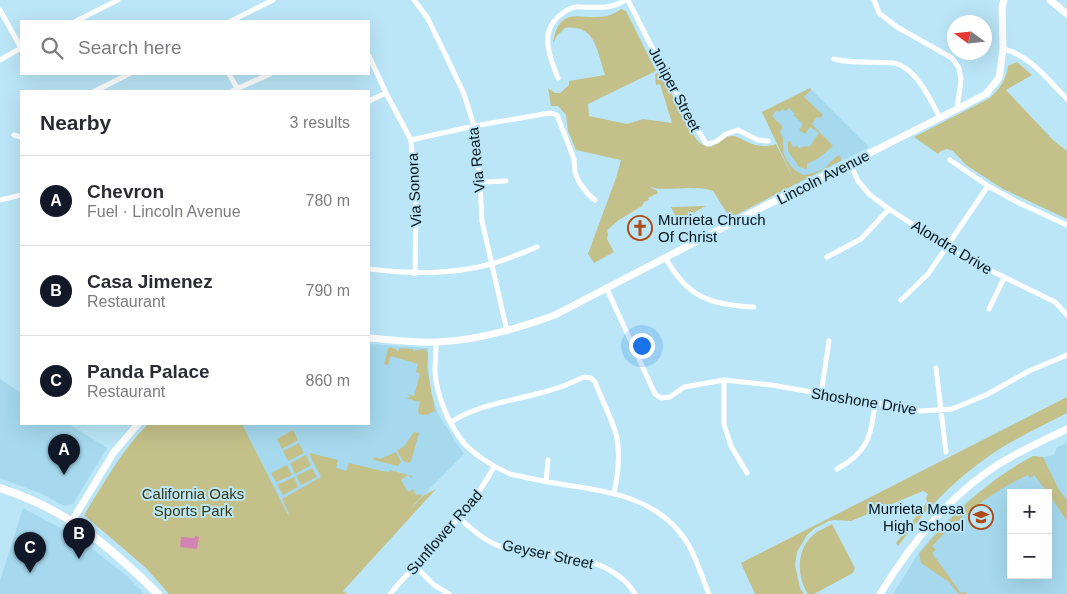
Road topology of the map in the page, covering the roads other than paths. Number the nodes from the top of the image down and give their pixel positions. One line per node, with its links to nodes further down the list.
1 (118, 0): 10 (street)
2 (273, 0): 11 (street)
3 (414, 0): 29 (street, Via Reata)
4 (627, 0): 21 (street); 33 (street, Juniper Street)
5 (874, 0): 27 (street)
6 (1004, 0): 14 (street, Lincoln Avenue)
7 (1050, 0): 9 (street)
8 (0, 10): 12 (street)
9 (1067, 14)
10 (78, 20)
11 (233, 20)
12 (20, 46)
13 (20, 49): 17 (street)
14 (1003, 49): 25 (street); 27 (street, Lincoln Avenue)
15 (370, 58): 24 (street, Via Sonora)
16 (834, 59): 28 (street)
17 (0, 60)
18 (127, 75): 22 (street)
19 (229, 75): 23 (street)
20 (268, 75): 23 (street)
21 (558, 78)
22 (97, 90)
23 (234, 90)
24 (386, 93): 26 (street); 32 (street, Via Sonora)
25 (1067, 99)
26 (370, 101)
27 (957, 109): 28 (street, Lincoln Avenue)
28 (940, 118): 35 (street, Lincoln Avenue)
29 (474, 126): 32 (street); 37 (street, Via Reata); 41 (street)
30 (14, 135): 31 (street)
31 (20, 137)
32 (411, 140): 50 (street, Via Sonora)
33 (768, 141)
34 (950, 160): 38 (street)
35 (850, 164): 42 (street, Alondra Drive); 46 (street, Lincoln Avenue)
36 (506, 181): 37 (street)
37 (480, 182): 48 (street, Via Reata)
38 (988, 186): 43 (street); 44 (street)
39 (20, 195): 40 (street)
40 (0, 200)
41 (595, 200)
42 (889, 209): 44 (street, Alondra Drive); 47 (street)
43 (1067, 225)
44 (946, 246): 51 (street, Alondra Drive); 53 (street)
45 (538, 247): 48 (street)
46 (665, 257): 52 (street, Lincoln Avenue); 54 (street)
47 (827, 257)
48 (491, 264): 50 (street); 57 (street, Via Reata)
49 (370, 269): 50 (street)
50 (415, 274)
51 (1004, 278): 55 (street); 56 (street, Alondra Drive)
52 (606, 288): 57 (street, Lincoln Avenue); 63 (street, Shoshone Drive)
53 (901, 300)
54 (754, 307)
55 (989, 309)
56 (1067, 315)
57 (507, 331): 60 (street, Lincoln Avenue)
58 (370, 338): 60 (street, Lincoln Avenue)
59 (829, 341): 64 (street)
60 (436, 342): 67 (street)
61 (1067, 355): 66 (street, Shoshone Drive)
62 (936, 368): 66 (street)
63 (724, 380): 64 (street, Shoshone Drive); 74 (street)
64 (821, 394): 65 (street, Shoshone Drive)
65 (876, 405): 66 (street, Shoshone Drive); 73 (street)
66 (941, 410): 70 (street)
67 (451, 422): 72 (street); 77 (street)
68 (137, 425): 79 (street)
69 (1067, 428): 86 (street)
70 (946, 452)
71 (548, 460): 75 (street)
72 (494, 467): 75 (street); 78 (street, Sunflower Road)
73 (837, 470)
74 (747, 473)
75 (546, 482): 77 (street)
76 (0, 488): 79 (main road)
77 (614, 493): 85 (street)
78 (458, 517): 80 (street, Sunflower Road); 84 (street, Geyser Street)
79 (72, 520): 81 (main road)
80 (414, 565): 82 (street, Sunflower Road); 83 (street)
81 (158, 594)
82 (390, 594)
83 (449, 594)
84 (635, 594)
85 (709, 594)
86 (880, 594)

